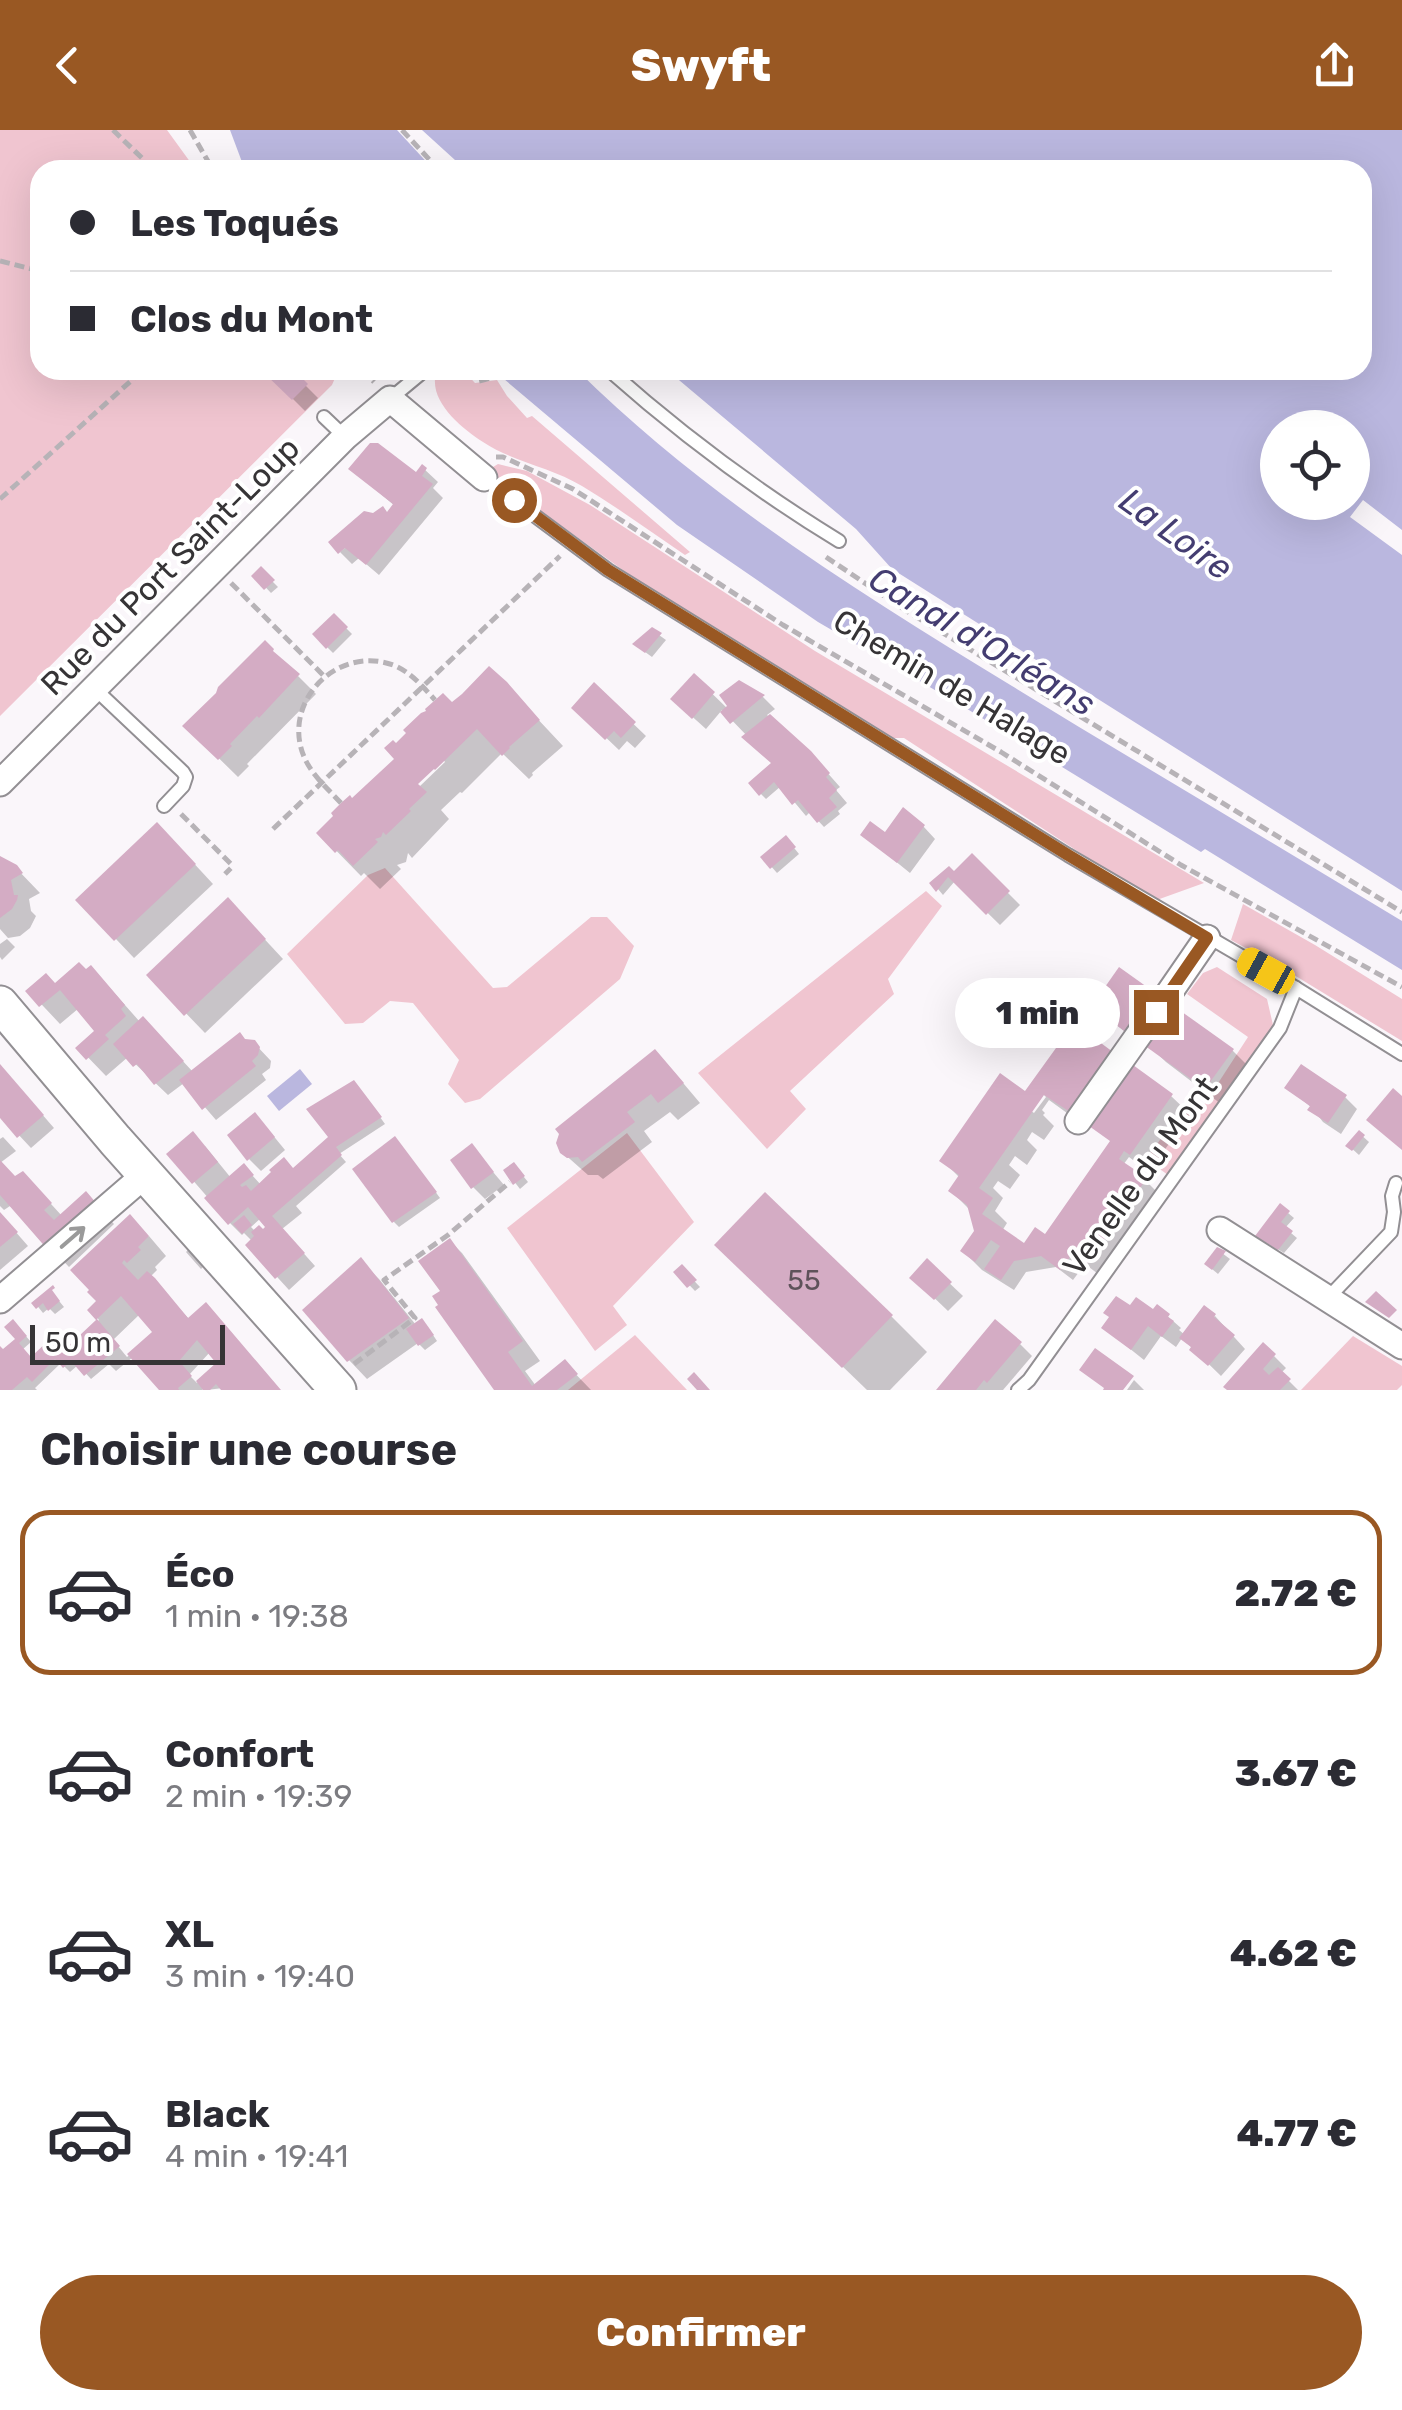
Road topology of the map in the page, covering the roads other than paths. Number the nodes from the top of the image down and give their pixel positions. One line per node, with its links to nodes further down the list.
1 (405, 380): 3 (lane)
2 (620, 380): 7 (lane)
3 (382, 391): 5 (street, Rue du Port Saint-Loup); 6 (street)
4 (324, 417): 5 (lane)
5 (344, 436): 8 (street, Rue du Port Saint-Loup)
6 (478, 473): 11 (lane)
7 (839, 540)
8 (94, 688): 9 (street, Rue du Port Saint-Loup); 10 (lane)
9 (0, 783)
10 (166, 804)
11 (1207, 938): 12 (lane); 15 (street)
12 (1296, 988): 14 (lane); 23 (lane, Venelle du Mont)
13 (0, 1004): 16 (main road)
14 (1402, 1054)
15 (1078, 1122)
16 (146, 1174): 20 (street, one-way to 16); 22 (main road)
17 (1396, 1183): 19 (lane)
18 (1220, 1230): 19 (street)
19 (1328, 1298): 21 (street)
20 (0, 1300)
21 (1402, 1346)
22 (343, 1380)
23 (1018, 1390)

